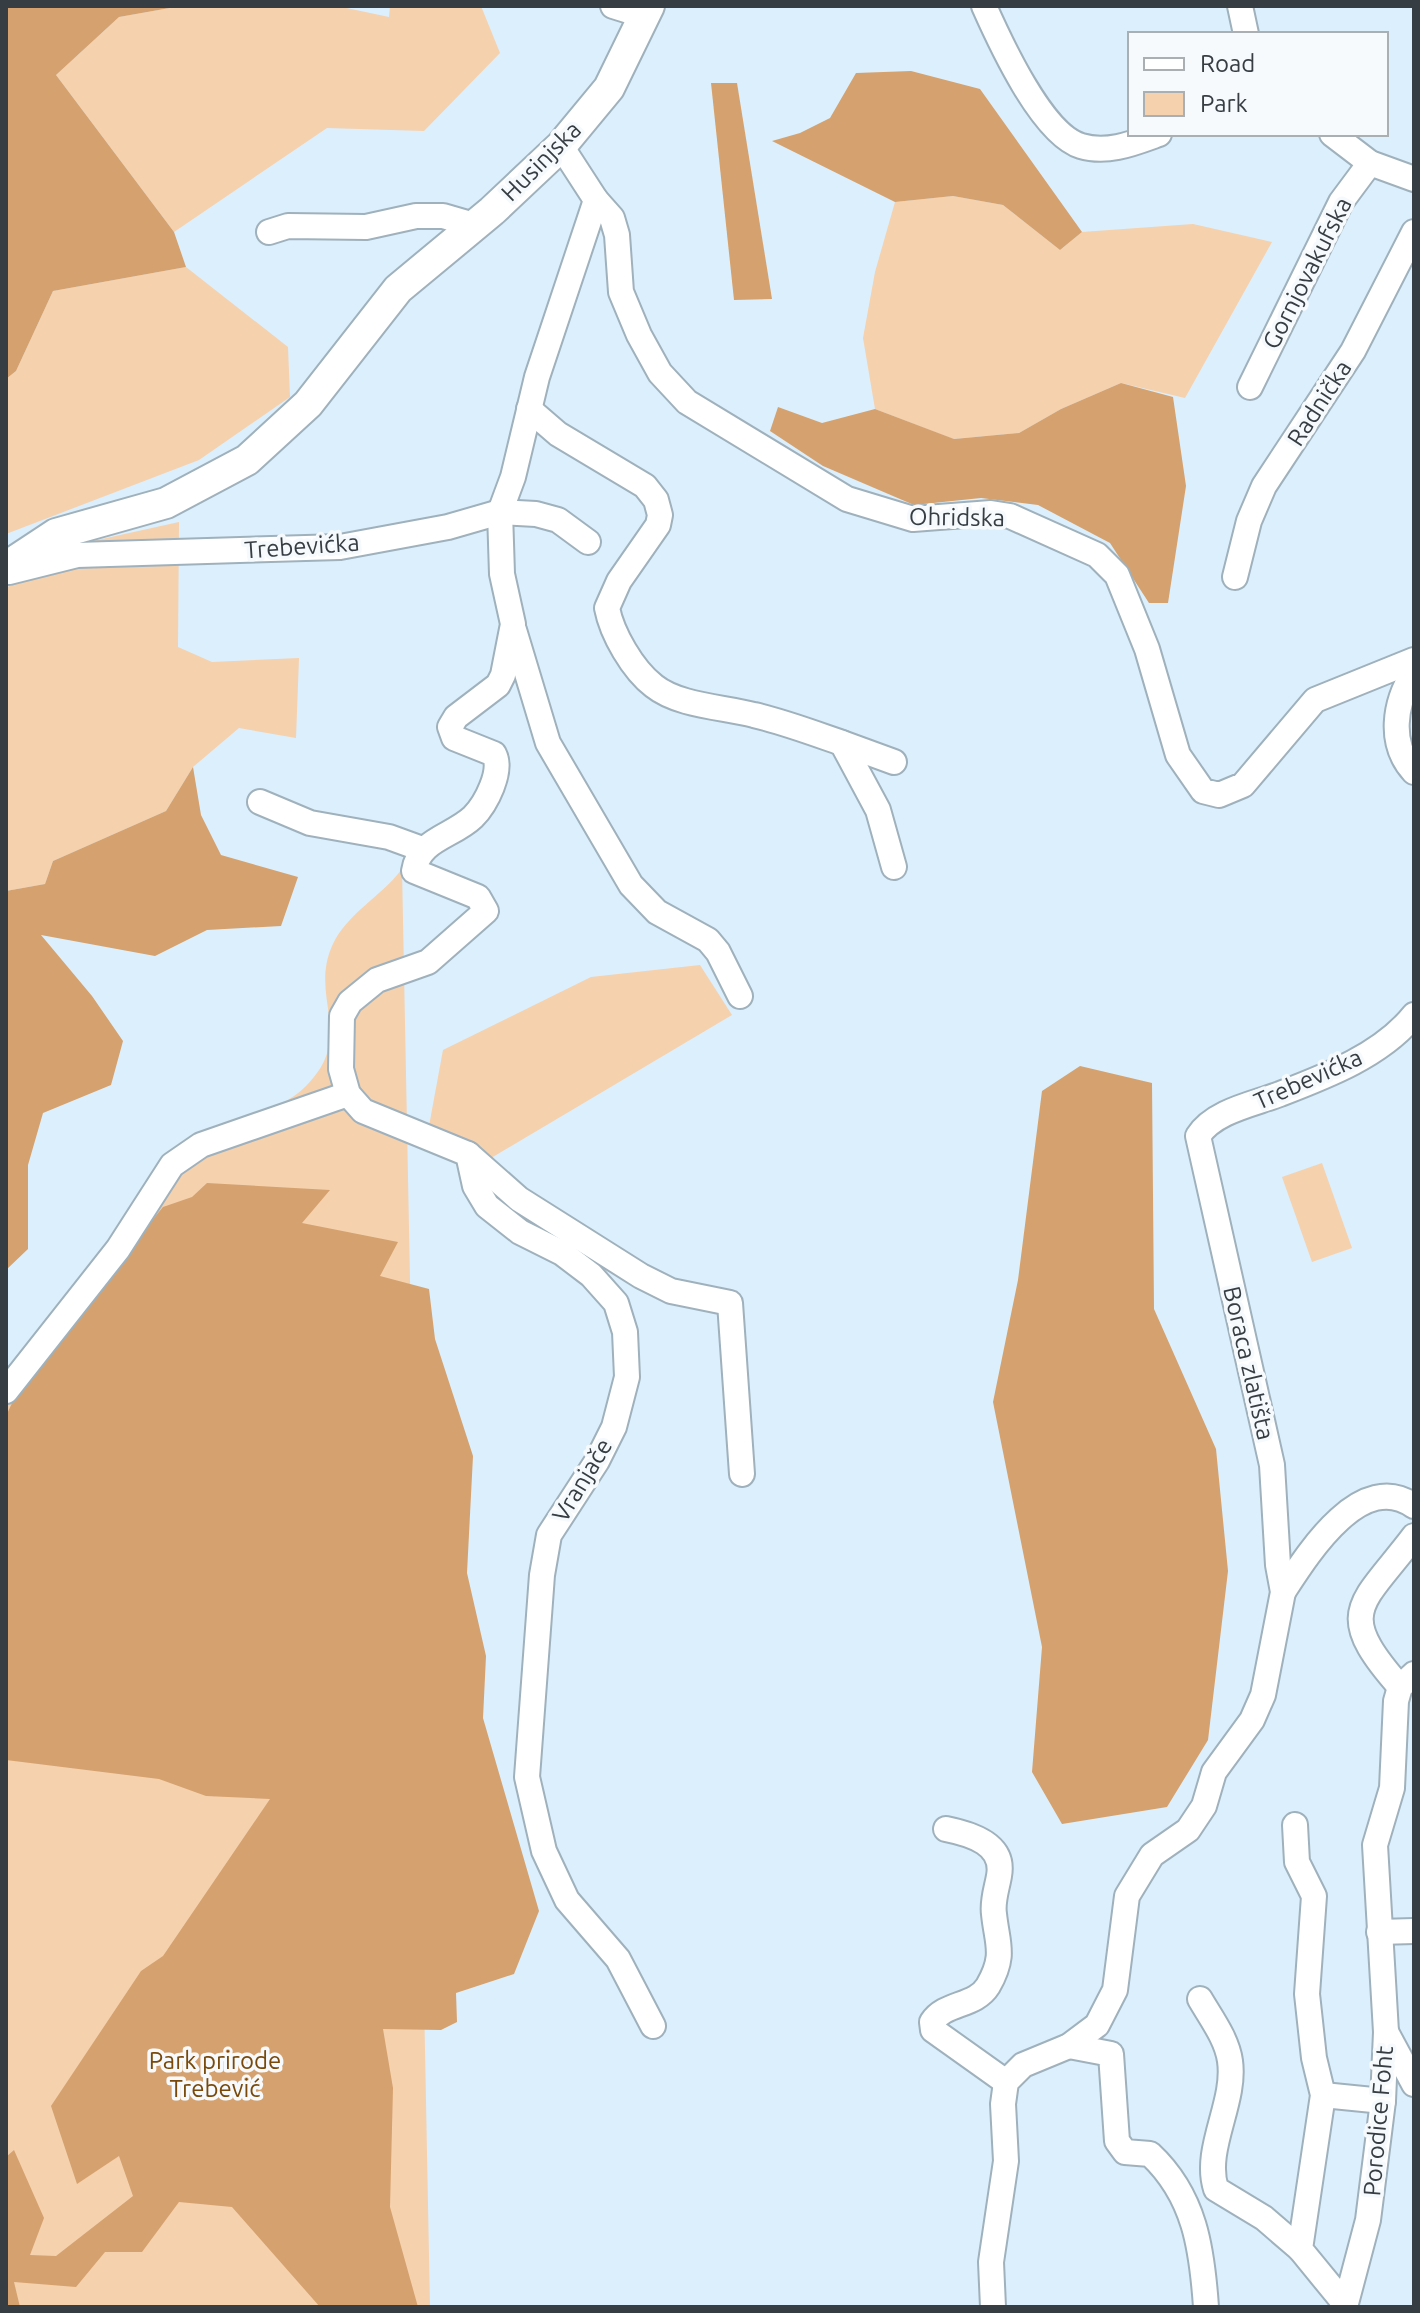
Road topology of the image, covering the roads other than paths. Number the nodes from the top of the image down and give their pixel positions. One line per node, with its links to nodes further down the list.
1 (613, 6): 4 (street)
2 (984, 6): 6 (street)
3 (1240, 6): 5 (street)
4 (647, 11): 8 (main road, Husinjska)
5 (1246, 32)
6 (1153, 136)
7 (1335, 136): 9 (street)
8 (561, 146): 11 (street, Ohridska); 12 (main road, Husinjska)
9 (1370, 163): 10 (street); 15 (street, Gornjovakufska)
10 (1414, 179)
11 (596, 200): 16 (street); 22 (street, Ohridska)
12 (474, 225): 13 (street); 19 (main road, Husinjska)
13 (269, 232)
14 (1414, 232): 20 (street, Radnička)
15 (1250, 387)
16 (529, 409): 17 (street); 24 (street)
17 (500, 512): 18 (street, Trebevićka); 19 (street, Trebevićka); 21 (street)
18 (588, 542)
19 (6, 570)
20 (1235, 577)
21 (513, 624): 28 (street); 30 (street)
22 (1414, 660)
23 (1414, 672): 26 (street)
24 (842, 743): 25 (street); 29 (street)
25 (894, 762)
26 (1414, 772)
27 (260, 802): 28 (street)
28 (422, 849): 32 (street)
29 (894, 867)
30 (740, 996)
31 (1414, 1015): 33 (street, Trebevićka)
32 (348, 1094): 34 (street); 35 (street)
33 (1198, 1136): 39 (street, Boraca zlatišta)
34 (468, 1154): 36 (street); 46 (street, Vranjače)
35 (6, 1391)
36 (742, 1474)
37 (1414, 1506): 39 (street, Boraca zlatišta)
38 (1414, 1536): 40 (street)
39 (1283, 1592): 48 (street, Boraca zlatišta)
40 (1407, 1680): 44 (street, Porodice Foht)
41 (1295, 1825): 51 (street)
42 (946, 1829): 49 (street)
43 (1414, 1931): 44 (street)
44 (1379, 1932): 47 (street, Porodice Foht)
45 (1200, 1999): 53 (street)
46 (653, 2026)
47 (1386, 2032): 50 (street); 52 (street, Porodice Foht)
48 (1069, 2046): 49 (street, Boraca zlatišta); 54 (street)
49 (1006, 2082): 57 (street)
50 (1414, 2084)
51 (1323, 2095): 52 (street); 55 (street)
52 (1383, 2101): 56 (street, Porodice Foht)
53 (1212, 2166): 54 (street); 55 (street)
54 (1173, 2181): 58 (street)
55 (1300, 2249): 56 (street)
56 (1345, 2306)
57 (993, 2307)
58 (1206, 2307)

